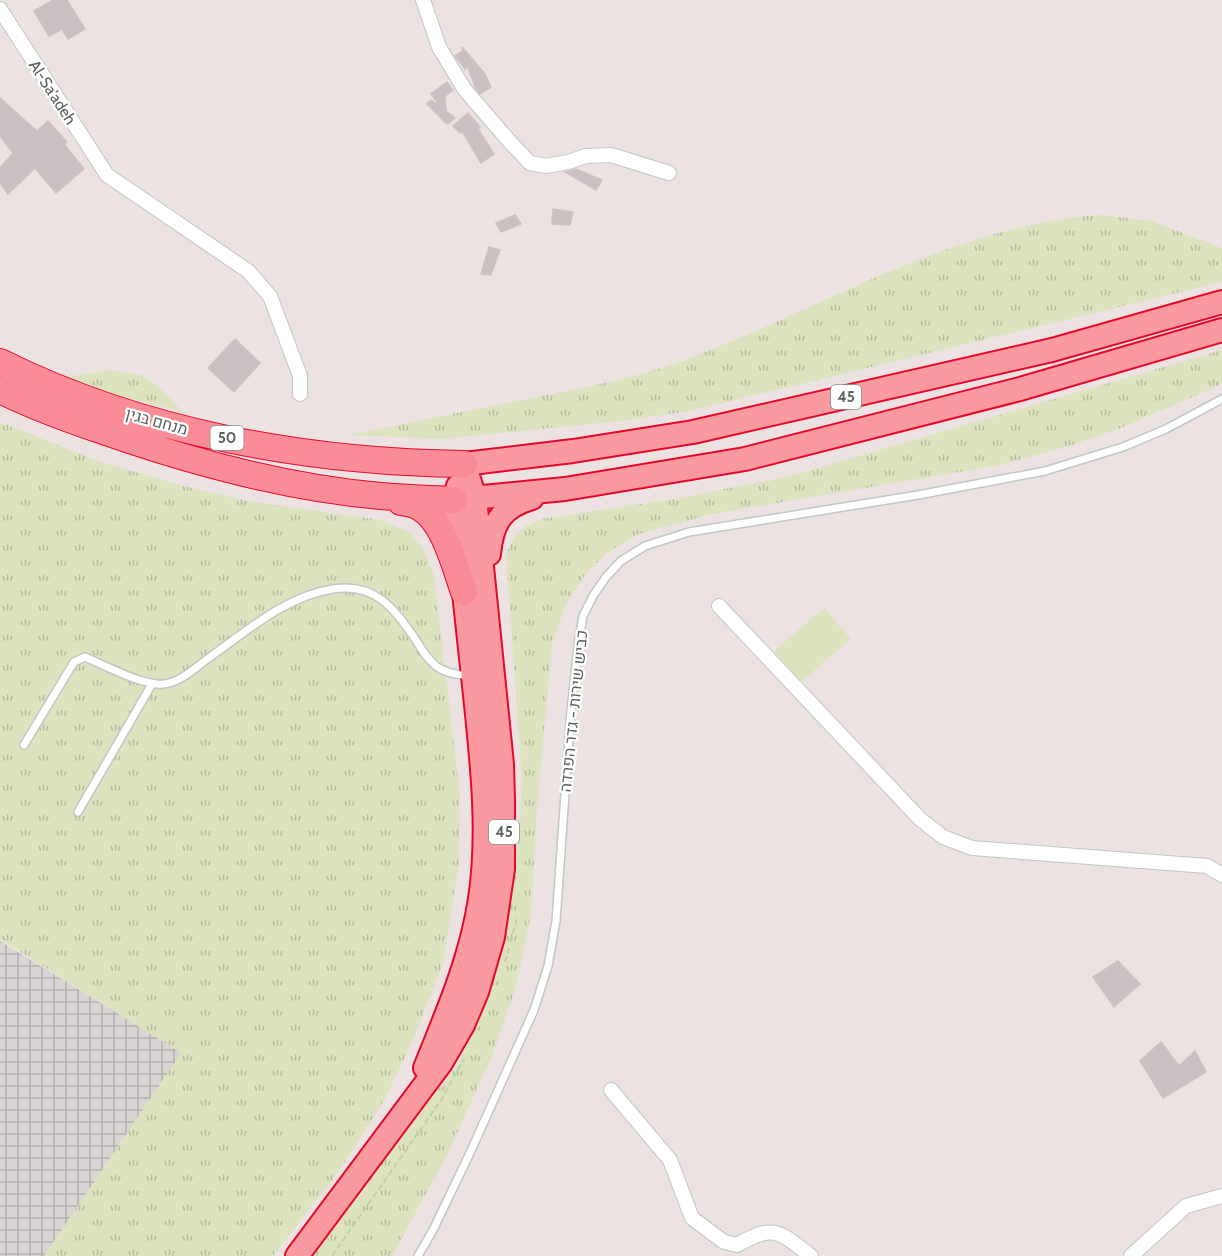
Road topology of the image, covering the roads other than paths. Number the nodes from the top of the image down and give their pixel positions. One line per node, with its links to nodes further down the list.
1 (423, 0): 3 (street)
2 (0, 9): 8 (street, Al-Sa'adeh)
3 (669, 173)
4 (1222, 302): 10 (highway, 45)
5 (1222, 330): 11 (highway, 45)
6 (0, 362): 10 (highway, מנחם בגין / 50)
7 (0, 390): 12 (highway, מנחם בגין / 50)
8 (300, 394)
9 (1222, 399): 25 (lane, כביש שירות - גדר הפרדה)
10 (464, 464): 13 (highway, 45)
11 (565, 489): 13 (highway, 45); 14 (highway)
12 (381, 496): 13 (highway, מנחם בגין / 50); 14 (highway)
13 (465, 499): 14 (highway, 45)
14 (475, 597): 16 (highway, 45); 22 (highway, 45)
15 (719, 606): 20 (street)
16 (472, 676): 17 (lane); 22 (highway, 45)
17 (152, 684): 18 (lane); 19 (lane)
18 (24, 744)
19 (78, 812)
20 (1222, 875)
21 (611, 1090): 26 (street)
22 (386, 1137): 24 (highway, 45)
23 (1222, 1196): 27 (street)
24 (297, 1256)
25 (418, 1256)
26 (811, 1256)
27 (1131, 1256)

